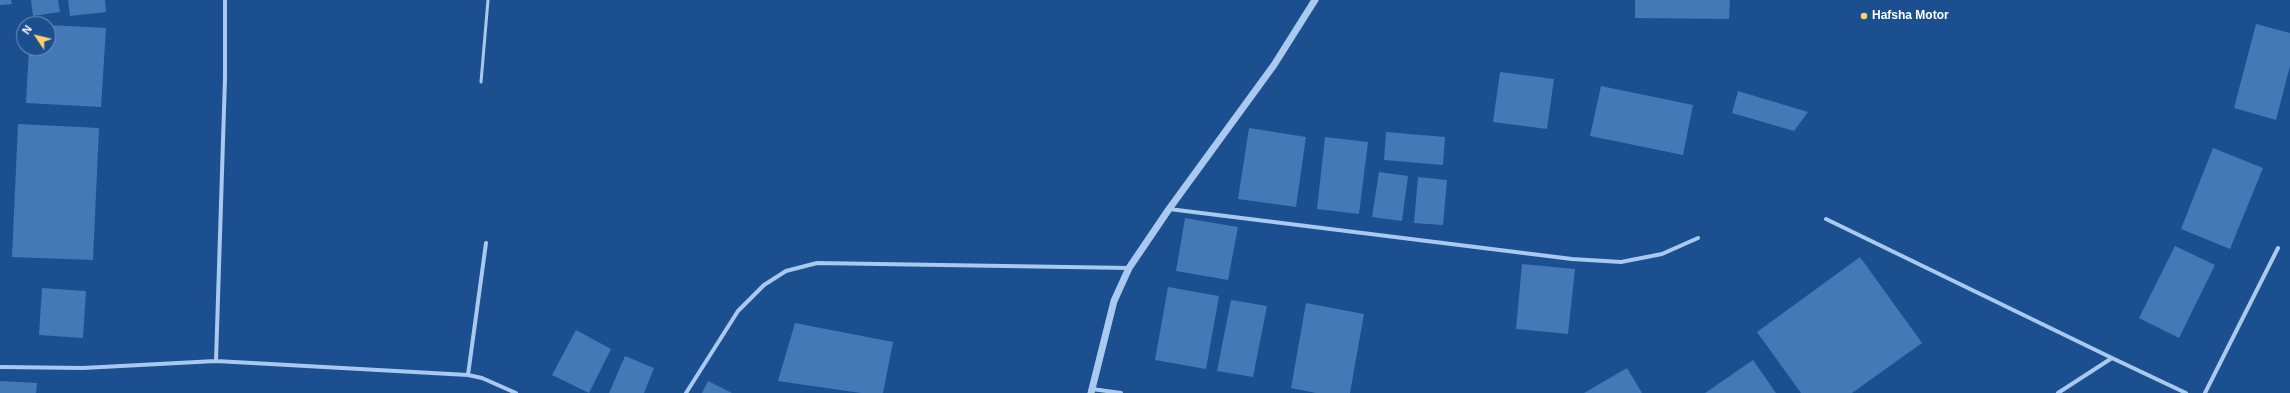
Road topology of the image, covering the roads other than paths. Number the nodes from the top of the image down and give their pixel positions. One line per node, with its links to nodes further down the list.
1 (225, 0): 12 (street)
2 (488, 0): 4 (lane)
3 (1315, 0): 5 (street)
4 (481, 82)
5 (1169, 209): 7 (street); 10 (street)
6 (1826, 219): 11 (street)
7 (1698, 238)
8 (486, 243): 14 (street)
9 (2278, 248): 22 (street)
10 (1129, 268): 16 (street); 18 (street)
11 (2112, 358): 20 (street); 21 (street)
12 (216, 361): 13 (street); 14 (street)
13 (0, 367)
14 (468, 375): 15 (street)
15 (506, 391): 17 (street)
16 (1092, 391): 19 (street)
17 (516, 393)
18 (686, 393)
19 (1121, 393)
20 (2058, 393)
21 (2186, 393)
22 (2205, 393)

